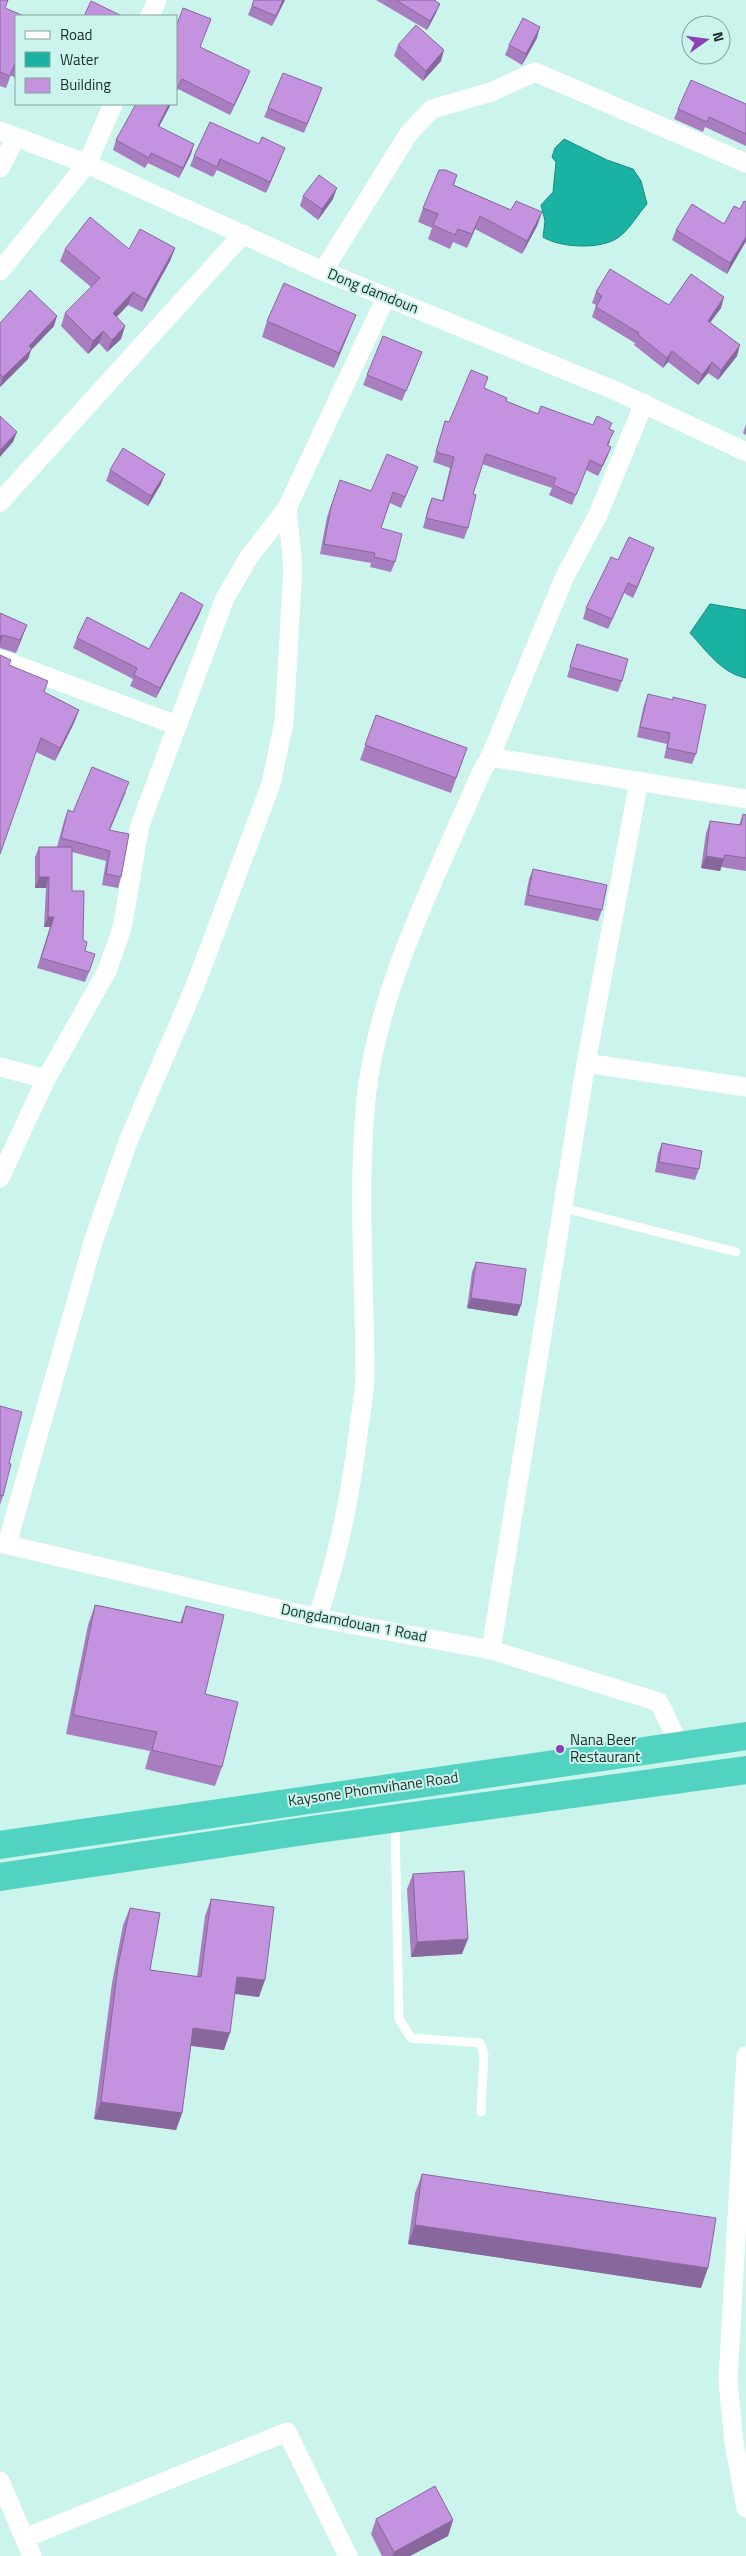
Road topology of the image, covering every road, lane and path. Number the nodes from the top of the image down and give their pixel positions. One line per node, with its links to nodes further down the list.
1 (157, 0): 2 (street)
2 (150, 15)
3 (113, 105): 6 (street)
4 (8, 134): 6 (street, Dong damdoun); 7 (street)
5 (746, 163): 9 (street)
6 (88, 164): 8 (street, Dong damdoun); 10 (street)
7 (0, 168)
8 (243, 234): 9 (street, Dong damdoun); 14 (street)
9 (322, 271): 11 (street, Dong damdoun)
10 (0, 272)
11 (386, 297): 12 (street, Dong damdoun); 15 (street)
12 (644, 403): 13 (street, Dong damdoun); 18 (street)
13 (746, 452)
14 (0, 502)
15 (287, 508): 17 (street); 28 (street)
16 (0, 659): 17 (street)
17 (176, 725): 23 (street)
18 (490, 757): 19 (street); 29 (street)
19 (638, 780): 20 (street); 21 (street)
20 (746, 800)
21 (586, 1063): 24 (street); 26 (street)
22 (0, 1067): 23 (street)
23 (46, 1079): 25 (street)
24 (746, 1087)
25 (0, 1178)
26 (564, 1208): 27 (lane); 30 (street)
27 (736, 1252)
28 (3, 1543): 29 (street, Dongdamdouan 1 Road)
29 (317, 1618): 30 (street, Dongdamdouan 1 Road)
30 (492, 1650): 32 (street, Dongdamdouan 1 Road)
31 (746, 1736): 32 (highway, Kaysone Phomvihane Road)
32 (680, 1746): 35 (highway, Kaysone Phomvihane Road)
33 (746, 1770): 34 (highway)
34 (395, 1819): 36 (highway); 38 (lane)
35 (0, 1845)
36 (0, 1877)
37 (746, 2056): 39 (street)
38 (481, 2112)
39 (744, 2133): 41 (street)
40 (0, 2481): 42 (street)
41 (746, 2508)
42 (25, 2538): 43 (street); 44 (street)
43 (32, 2556)
44 (348, 2556)

